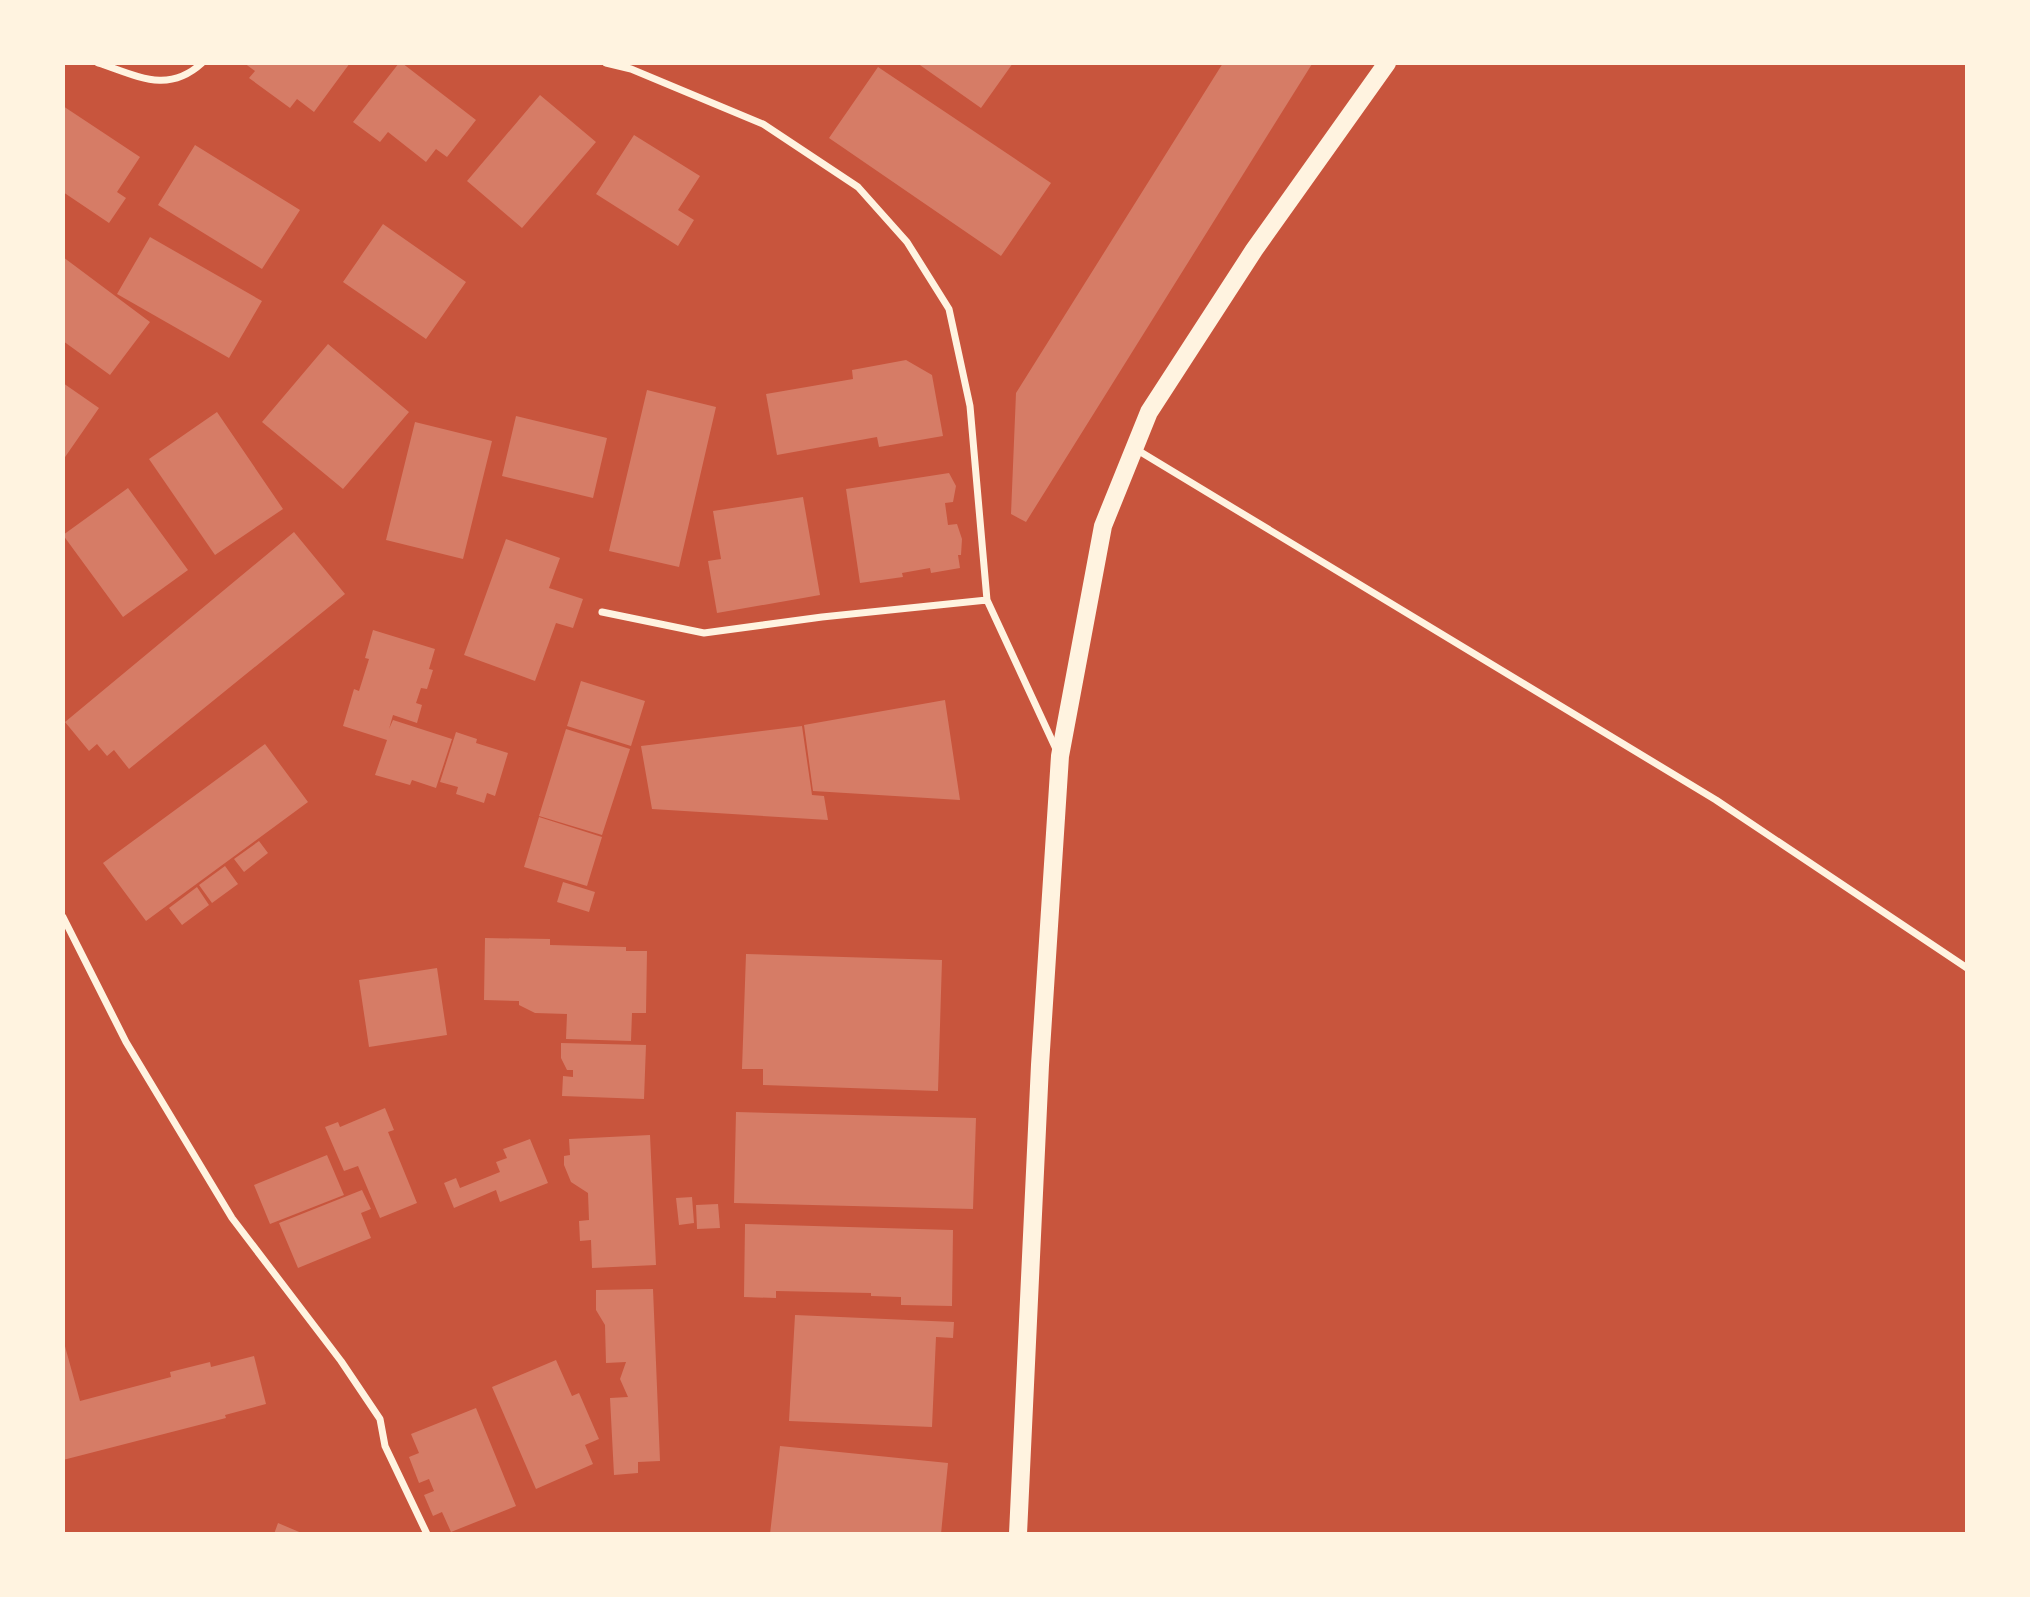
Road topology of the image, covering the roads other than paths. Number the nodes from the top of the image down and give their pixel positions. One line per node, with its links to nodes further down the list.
1 (97, 63): 2 (street)
2 (202, 63)
3 (606, 63): 6 (street)
4 (1387, 63): 5 (main road)
5 (1134, 448): 8 (main road); 10 (street)
6 (987, 600): 7 (street); 8 (street)
7 (602, 612)
8 (1060, 756): 12 (main road)
9 (63, 917): 11 (street)
10 (1967, 968)
11 (426, 1534)
12 (1018, 1534)

